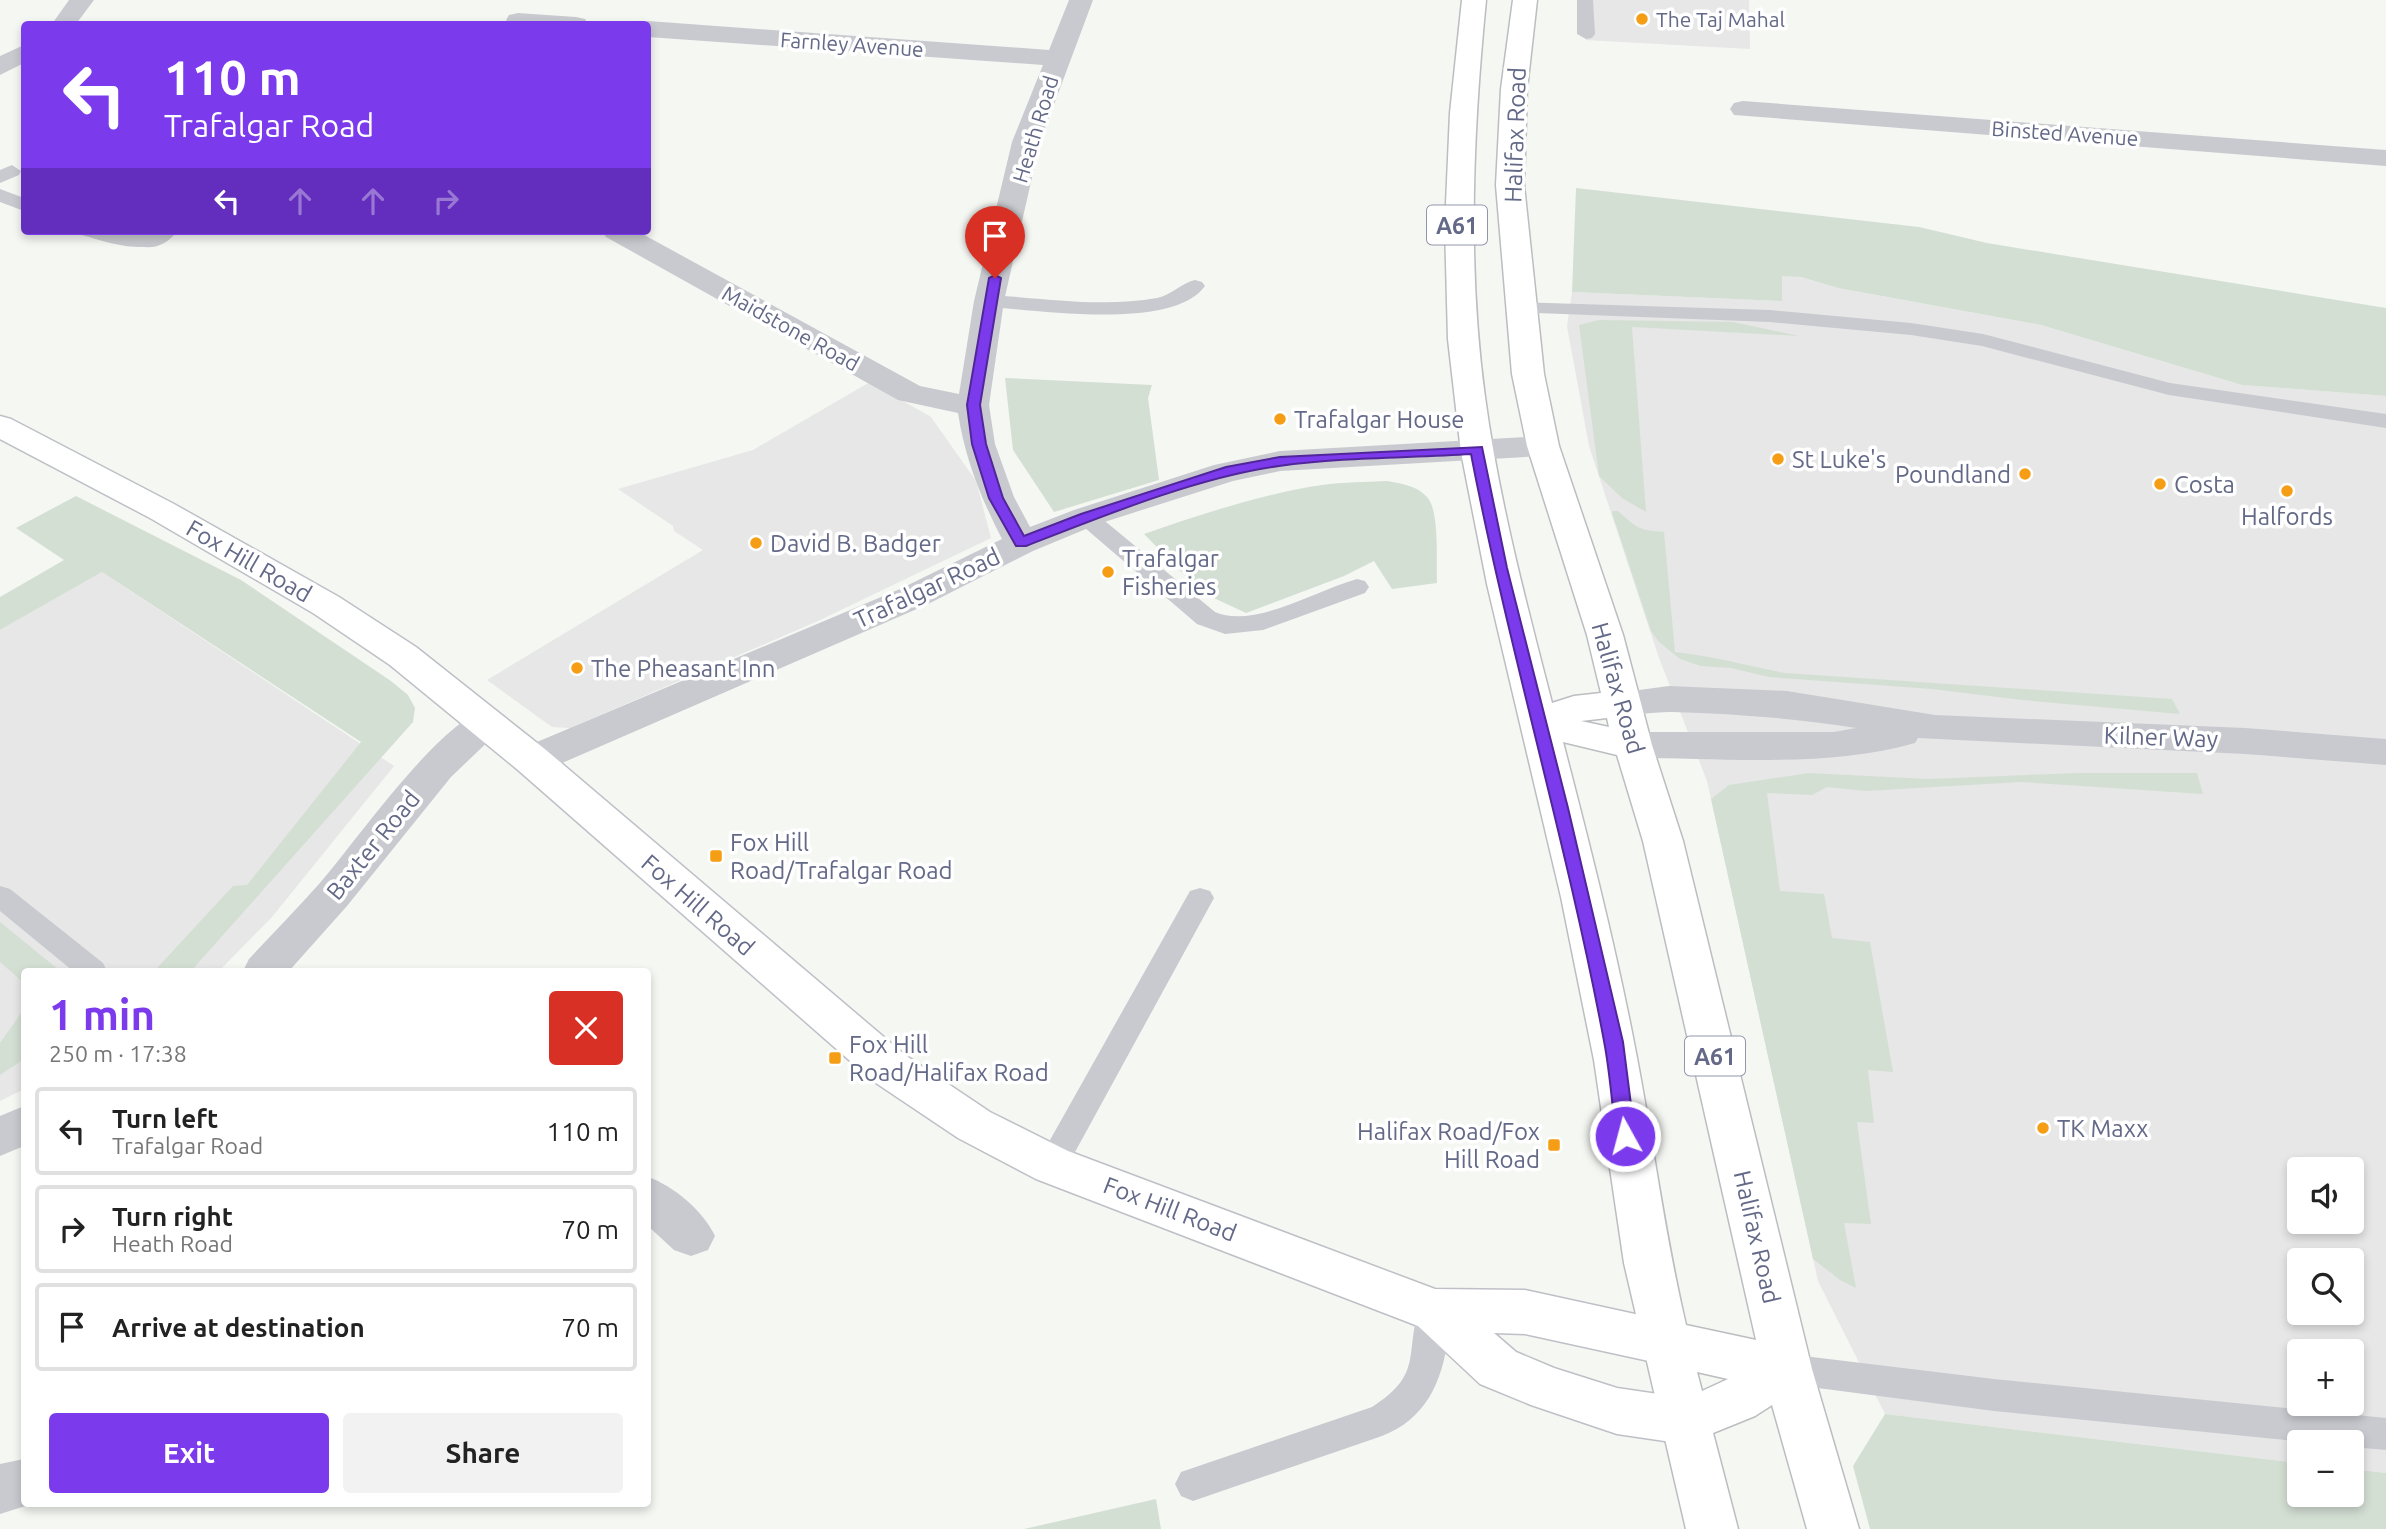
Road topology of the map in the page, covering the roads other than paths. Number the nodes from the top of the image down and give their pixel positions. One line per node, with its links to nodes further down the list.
1 (82, 0): 7 (street)
2 (1081, 0): 12 (street, Heath Road)
3 (1474, 0): 28 (main road, A61)
4 (1525, 0): 23 (main road, Halifax Road / A61)
5 (1585, 0): 10 (lane)
6 (517, 15): 8 (street)
7 (66, 21)
8 (556, 21)
9 (651, 29): 12 (street, Farnley Avenue)
10 (1586, 34)
11 (21, 55): 13 (street)
12 (1057, 58): 22 (street, Heath Road)
13 (0, 67)
14 (1743, 110): 15 (street, Binsted Avenue)
15 (2386, 158)
16 (0, 195): 17 (lane)
17 (21, 204)
18 (105, 235): 20 (lane)
19 (623, 235): 24 (street, Maidstone Road)
20 (156, 236)
21 (1195, 286): 22 (lane)
22 (989, 301): 24 (street, Heath Road)
23 (1520, 308): 25 (lane); 27 (main road, Halifax Road / A61)
24 (973, 405): 30 (street, Heath Road)
25 (2386, 421)
26 (0, 426): 34 (main road, Fox Hill Road)
27 (1543, 446): 28 (street, Trafalgar Road); 32 (main road, Halifax Road / A61)
28 (1477, 450): 29 (street, Trafalgar Road); 33 (main road, A61)
29 (1086, 517): 30 (street, Trafalgar Road); 31 (lane)
30 (1021, 543): 38 (street, Trafalgar Road)
31 (1357, 587)
32 (1622, 703): 33 (main road); 35 (street, Kilner Way); 36 (main road, Halifax Road / A61)
33 (1538, 722): 36 (main road); 49 (main road, A61)
34 (485, 723): 38 (main road, Fox Hill Road); 42 (street, Baxter Road)
35 (1935, 728): 36 (street, Kilner Way); 37 (street, Kilner Way)
36 (1633, 745): 50 (main road, Halifax Road / A61)
37 (2386, 752)
38 (532, 760): 45 (main road, Fox Hill Road)
39 (0, 896): 41 (lane)
40 (1200, 898): 45 (lane)
41 (89, 968)
42 (267, 968)
43 (21, 1126): 44 (street)
44 (0, 1137)
45 (1052, 1165): 48 (main road, Fox Hill Road)
46 (651, 1200): 47 (street)
47 (691, 1236)
48 (1435, 1311): 49 (main road, Fox Hill Road); 51 (main road, Fox Hill Road); 54 (lane)
49 (1667, 1343): 50 (main road, Fox Hill Road); 51 (main road, A61)
50 (1787, 1369): 51 (main road); 52 (lane); 57 (main road, A61)
51 (1685, 1421): 56 (main road, A61)
52 (2386, 1434)
53 (21, 1484): 55 (street)
54 (1193, 1484)
55 (0, 1489)
56 (1712, 1529)
57 (1833, 1529)

